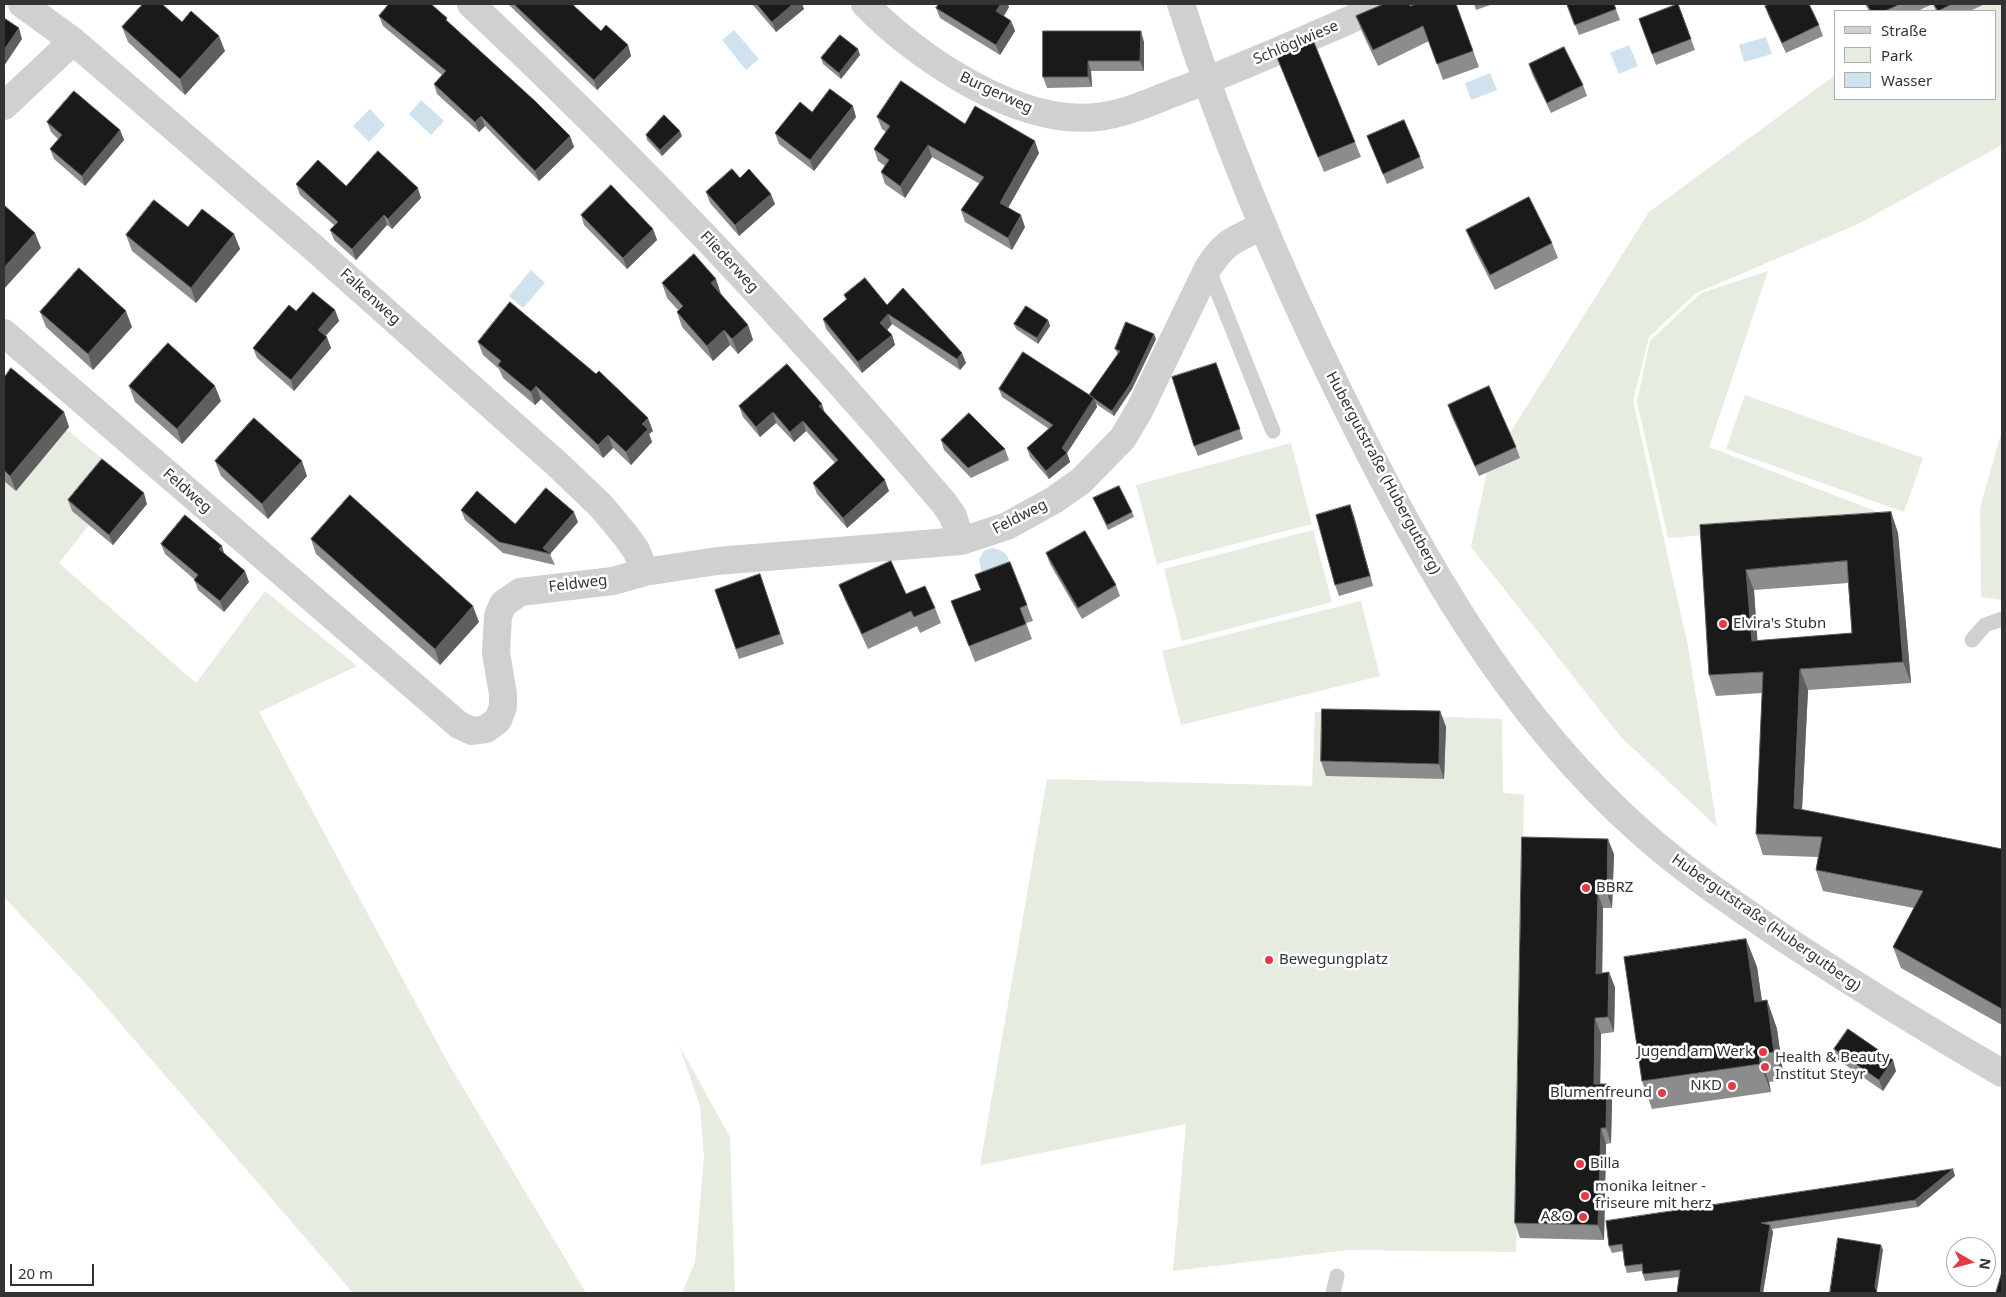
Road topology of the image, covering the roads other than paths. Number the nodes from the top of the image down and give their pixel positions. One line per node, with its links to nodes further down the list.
1 (22, 4): 6 (street, Falkenweg)
2 (470, 4): 13 (street, Fliederweg)
3 (865, 4): 7 (street, Burgerweg)
4 (1181, 4): 7 (street, Hubergutstraße (Hubergutberg))
5 (1386, 4): 7 (street, Schlöglwiese)
6 (73, 41): 8 (street); 14 (street, Falkenweg)
7 (1205, 82): 9 (street, Hubergutstraße (Hubergutberg))
8 (4, 106)
9 (1262, 226): 10 (street, Feldweg); 17 (street, Hubergutstraße (Hubergutberg))
10 (1208, 268): 12 (lane); 13 (street, Feldweg)
11 (4, 333): 14 (street, Feldweg)
12 (1273, 431)
13 (961, 540): 14 (street, Feldweg)
14 (645, 572)
15 (2002, 619): 16 (lane)
16 (1972, 640)
17 (2002, 1073)
18 (1337, 1276): 19 (lane)
19 (1332, 1293)

